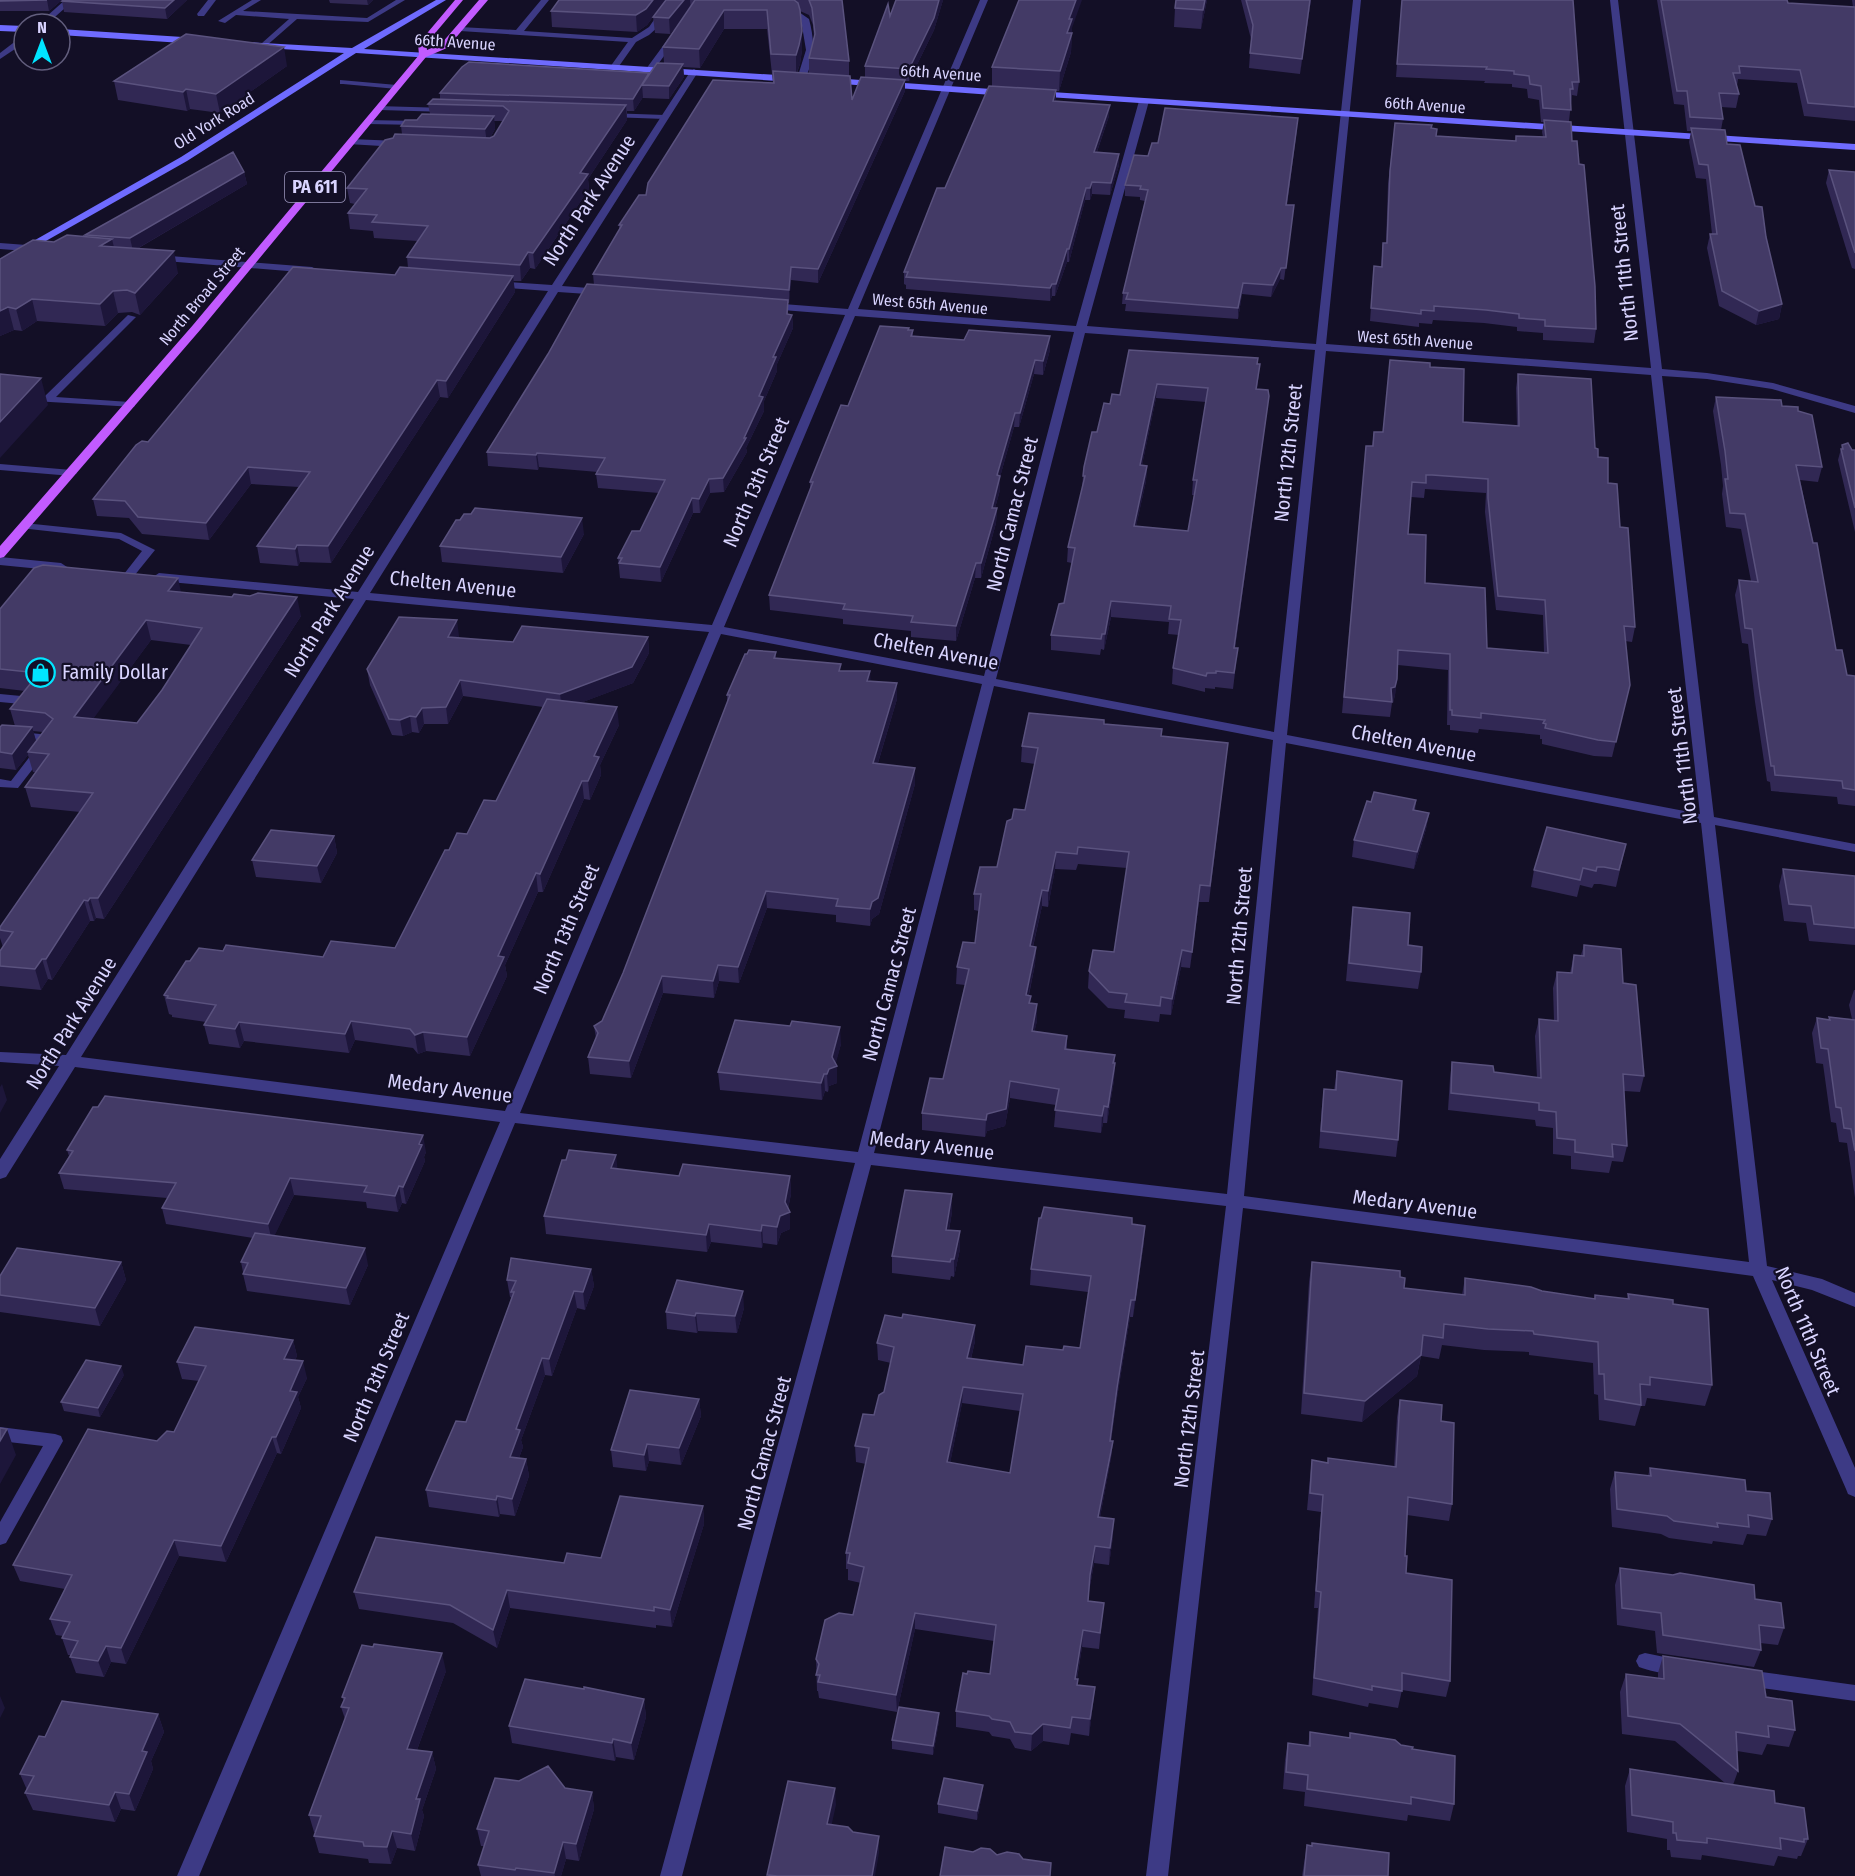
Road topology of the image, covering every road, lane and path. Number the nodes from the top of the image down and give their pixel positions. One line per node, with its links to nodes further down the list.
1 (70, 0): 13 (street)
2 (212, 0): 16 (lane)
3 (257, 0): 15 (lane)
4 (401, 0): 17 (lane)
5 (442, 0): 27 (street, Old York Road)
6 (459, 0): 28 (main road, North Broad Street / PA 611)
7 (484, 0): 19 (main road, North Broad Street / PA 611)
8 (545, 0): 20 (lane)
9 (672, 0): 23 (lane)
10 (984, 0): 37 (street, North 13th Street)
11 (1357, 0): 44 (street, North 12th Street)
12 (1614, 0): 48 (street, North 11th Street)
13 (56, 12)
14 (771, 12): 32 (lane)
15 (235, 13): 17 (lane); 18 (lane)
16 (201, 14)
17 (295, 17): 26 (lane)
18 (222, 21)
19 (460, 29): 20 (lane); 28 (main road, North Broad Street / PA 611)
20 (519, 32): 23 (lane)
21 (678, 32): 30 (lane)
22 (72, 33): 24 (street)
23 (633, 40): 29 (lane)
24 (208, 41)
25 (242, 43): 26 (street, 66th Avenue)
26 (265, 45): 27 (street, 66th Avenue)
27 (354, 51): 28 (street, 66th Avenue); 53 (street, Old York Road)
28 (423, 55): 29 (street, 66th Avenue); 36 (main road, North Broad Street / PA 611)
29 (614, 67): 30 (street, 66th Avenue)
30 (650, 69): 31 (street, 66th Avenue)
31 (694, 72): 32 (street, 66th Avenue); 45 (street, North Park Avenue)
32 (801, 79): 33 (street, 66th Avenue)
33 (812, 80)
34 (823, 81): 37 (street, 66th Avenue)
35 (343, 82): 36 (lane)
36 (397, 87): 41 (main road, North Broad Street / PA 611)
37 (946, 89): 38 (street, 66th Avenue); 63 (street, North 13th Street)
38 (1014, 93)
39 (1026, 94): 40 (street, 66th Avenue)
40 (1144, 101): 44 (street, 66th Avenue); 65 (street, North Camac Street)
41 (380, 108): 42 (lane); 46 (main road, North Broad Street / PA 611)
42 (452, 110)
43 (606, 115): 45 (lane)
44 (1347, 116): 48 (street, 66th Avenue); 66 (street, North 12th Street)
45 (665, 117): 60 (street, North Park Avenue)
46 (368, 122): 47 (lane); 49 (main road, North Broad Street / PA 611)
47 (426, 124)
48 (1628, 133): 51 (street, 66th Avenue); 67 (street, North 11th Street)
49 (351, 142): 50 (lane); 57 (main road, North Broad Street / PA 611)
50 (410, 145)
51 (1855, 147)
52 (0, 246): 53 (street)
53 (29, 248): 54 (street); 56 (street, Old York Road)
54 (51, 250)
55 (142, 257): 57 (street)
56 (0, 264)
57 (249, 266): 58 (street); 70 (main road, North Broad Street / PA 611)
58 (321, 271)
59 (485, 283): 60 (street)
60 (555, 288): 61 (street); 79 (street, North Park Avenue)
61 (614, 293)
62 (756, 305): 63 (street, West 65th Avenue)
63 (851, 312): 65 (street, West 65th Avenue); 80 (street, North 13th Street)
64 (131, 317): 69 (lane)
65 (1080, 331): 66 (street, West 65th Avenue); 81 (street, North Camac Street)
66 (1322, 348): 67 (street, West 65th Avenue); 85 (street, North 12th Street)
67 (1655, 373): 71 (street, West 65th Avenue); 87 (street, North 11th Street)
68 (0, 396): 69 (lane)
69 (48, 399): 70 (lane)
70 (130, 405): 73 (main road, North Broad Street / PA 611)
71 (1855, 410)
72 (0, 467): 73 (lane)
73 (72, 473): 74 (main road, North Broad Street / PA 611)
74 (24, 526): 75 (main road, North Broad Street / PA 611); 78 (lane)
75 (0, 554)
76 (0, 561): 77 (street)
77 (76, 569)
78 (125, 573): 79 (street, Chelten Avenue)
79 (363, 595): 80 (street, Chelten Avenue); 90 (street, North Park Avenue)
80 (716, 629): 81 (street, Chelten Avenue); 91 (street, North 13th Street)
81 (991, 682): 85 (street, Chelten Avenue); 92 (street, North Camac Street)
82 (0, 698): 83 (lane)
83 (21, 700)
84 (0, 734): 86 (lane)
85 (1280, 736): 87 (street, Chelten Avenue); 94 (street, North 12th Street)
86 (0, 783)
87 (1709, 821): 88 (street, Chelten Avenue); 95 (street, North 11th Street)
88 (1855, 848)
89 (0, 1057): 90 (street, Medary Avenue)
90 (71, 1061): 91 (street, Medary Avenue); 93 (street, North Park Avenue)
91 (509, 1117): 92 (street, Medary Avenue); 104 (street, North 13th Street)
92 (865, 1158): 94 (street, Medary Avenue); 105 (street, North Camac Street)
93 (0, 1173)
94 (1235, 1201): 95 (street, Medary Avenue); 106 (street, North 12th Street)
95 (1759, 1270): 96 (street, Medary Avenue); 98 (street, North 11th Street)
96 (1855, 1300)
97 (0, 1434): 99 (lane)
98 (1855, 1490)
99 (0, 1538)
100 (1645, 1661): 101 (lane)
101 (1700, 1670)
102 (1733, 1676): 103 (lane)
103 (1855, 1693)
104 (188, 1876)
105 (671, 1876)
106 (1157, 1876)

